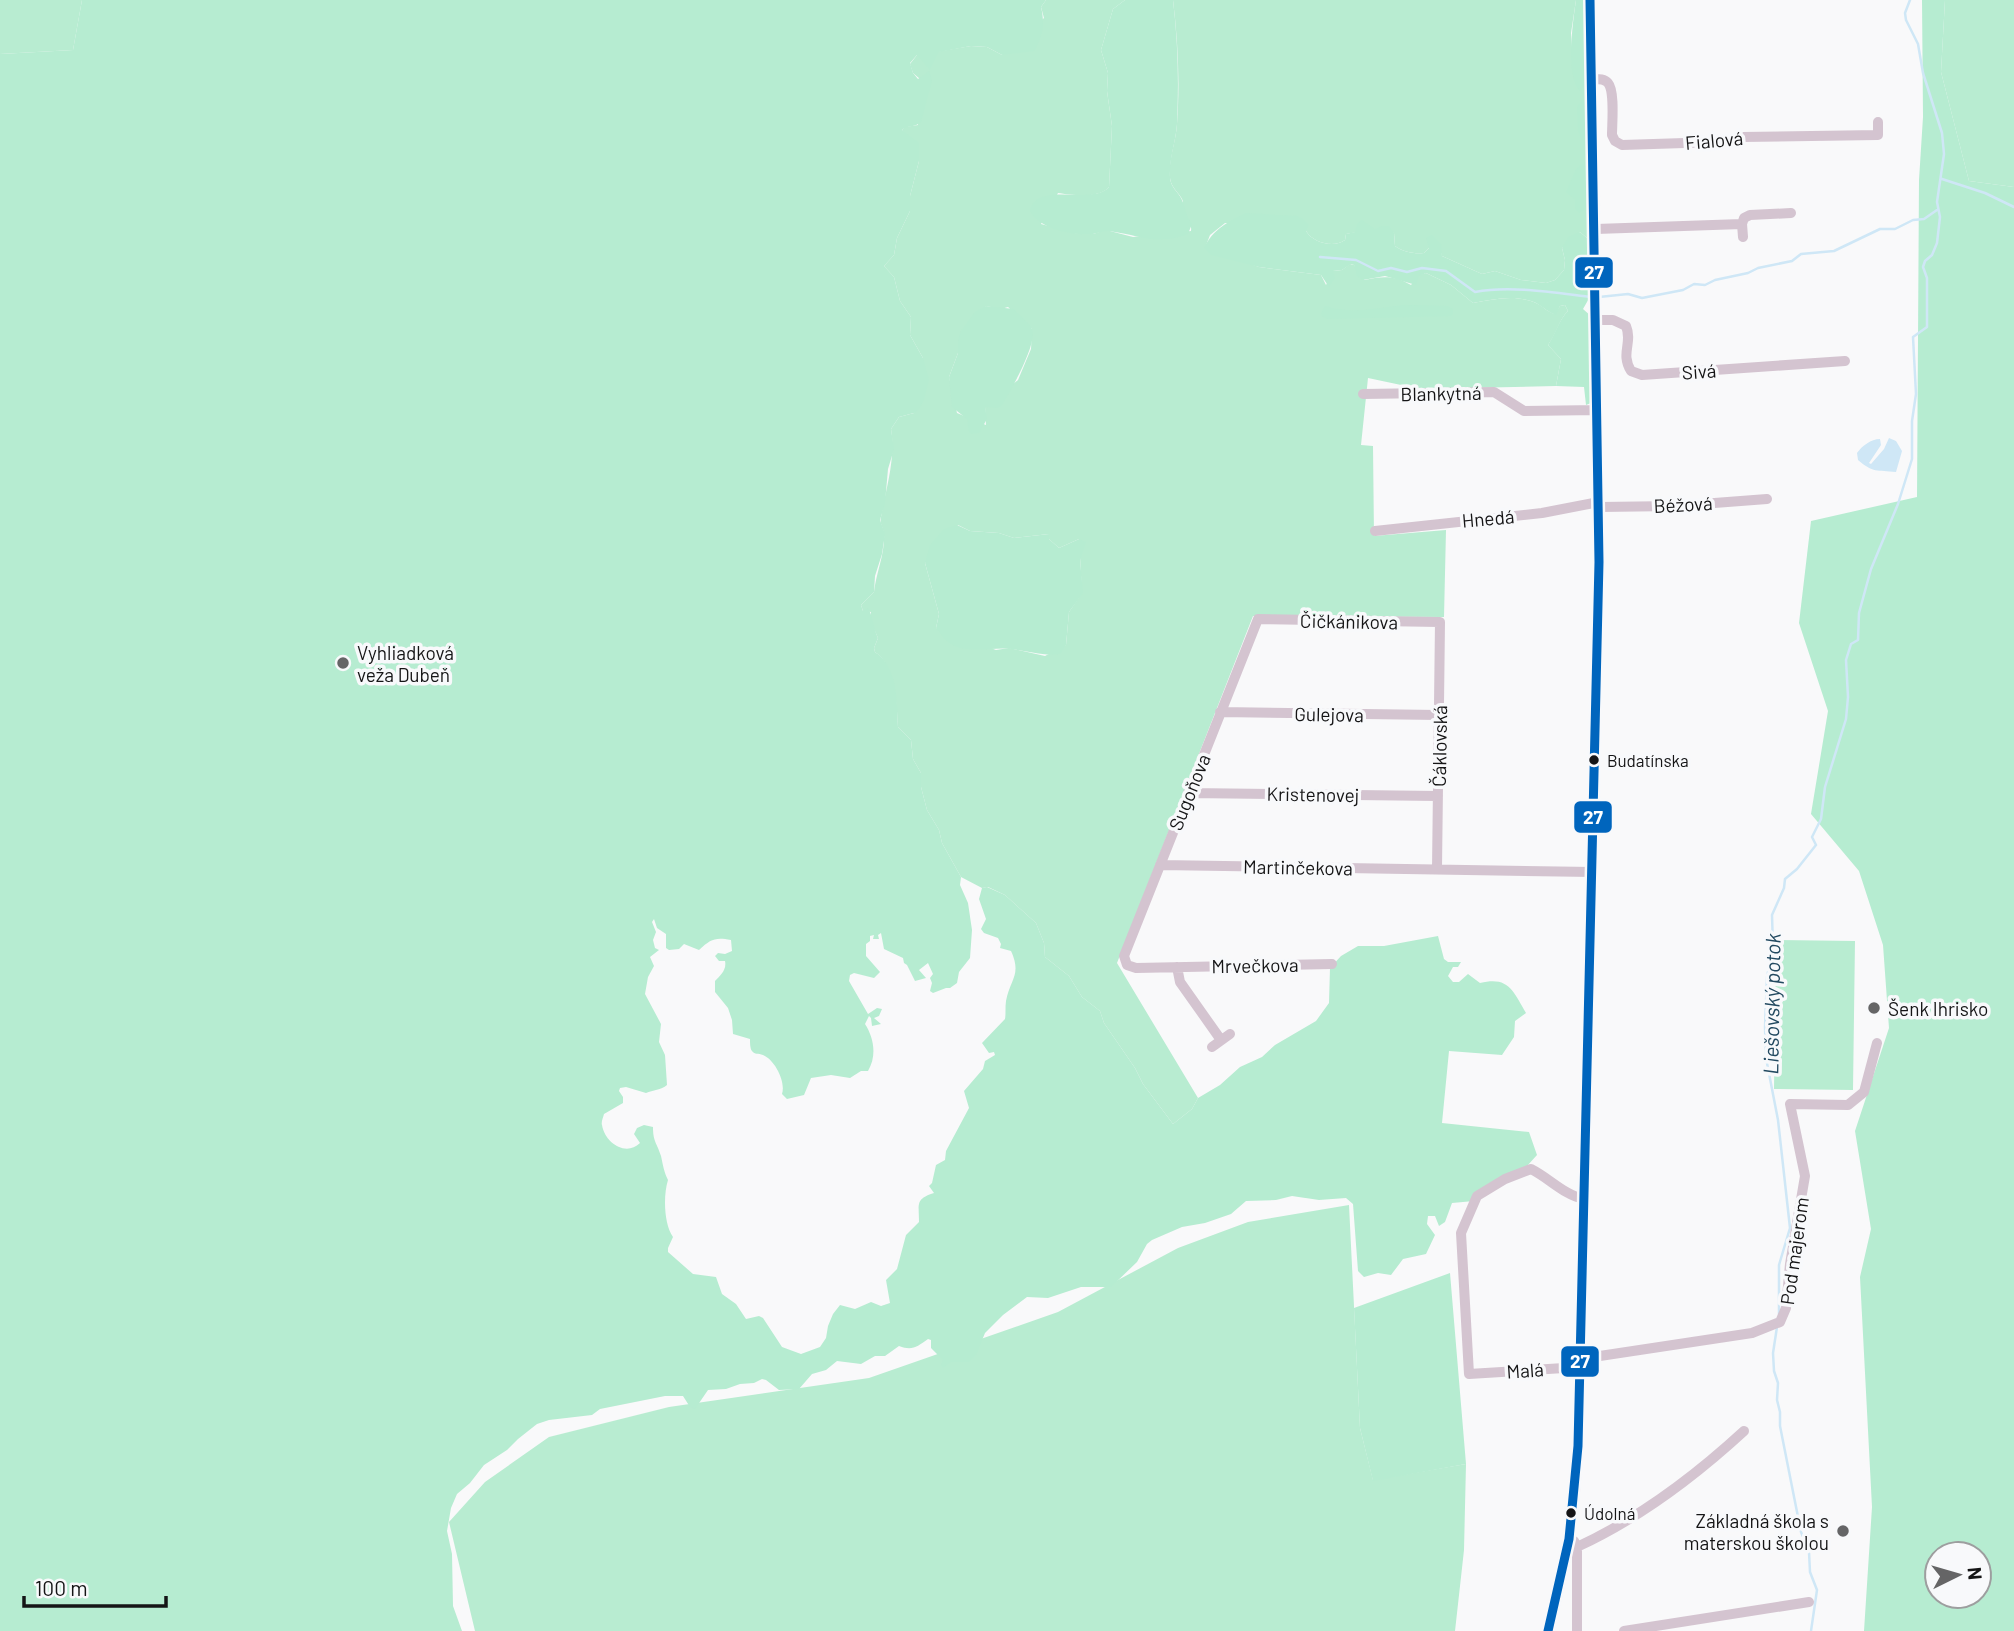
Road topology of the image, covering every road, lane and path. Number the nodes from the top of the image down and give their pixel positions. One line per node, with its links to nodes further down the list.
1 (1590, 0): 2 (street)
2 (1592, 79): 3 (street, Fialová); 6 (street)
3 (1878, 122)
4 (1791, 213): 5 (street)
5 (1742, 224): 6 (street); 7 (street)
6 (1596, 229): 8 (street)
7 (1742, 237)
8 (1597, 320): 9 (street, Sivá); 11 (street)
9 (1846, 360)
10 (1363, 394): 11 (street, Blankytná)
11 (1598, 410): 13 (street)
12 (1767, 499): 13 (street, Béžová)
13 (1600, 507): 14 (street, Hnedá); 23 (street)
14 (1375, 531)
15 (1258, 619): 16 (street, Čičkánikova); 17 (street, Sugoňova)
16 (1440, 622): 18 (street, Čáklovská)
17 (1220, 712): 18 (street, Gulejova); 19 (street, Sugoňova)
18 (1439, 715): 20 (street, Čáklovská)
19 (1188, 793): 20 (street, Kristenovej); 21 (street, Sugoňova)
20 (1438, 796): 22 (street, Čáklovská)
21 (1160, 865): 22 (street, Martinčekova); 25 (street, Sugoňova)
22 (1437, 869): 23 (street, Martinčekova)
23 (1593, 872): 29 (street)
24 (1332, 964): 26 (street, Mrvečkova)
25 (1126, 965): 26 (street, Mrvečkova)
26 (1177, 967): 28 (street, Mrvečkova)
27 (1877, 1043): 30 (street, Pod majerom)
28 (1212, 1047)
29 (1584, 1199): 30 (street); 30 (street, Malá)
30 (1580, 1363): 32 (street)
31 (1744, 1432): 33 (street)
32 (1570, 1536): 33 (street); 35 (street)
33 (1577, 1547): 36 (street)
34 (1809, 1602): 37 (street)
35 (1548, 1631)
36 (1577, 1631)
37 (1624, 1631)

